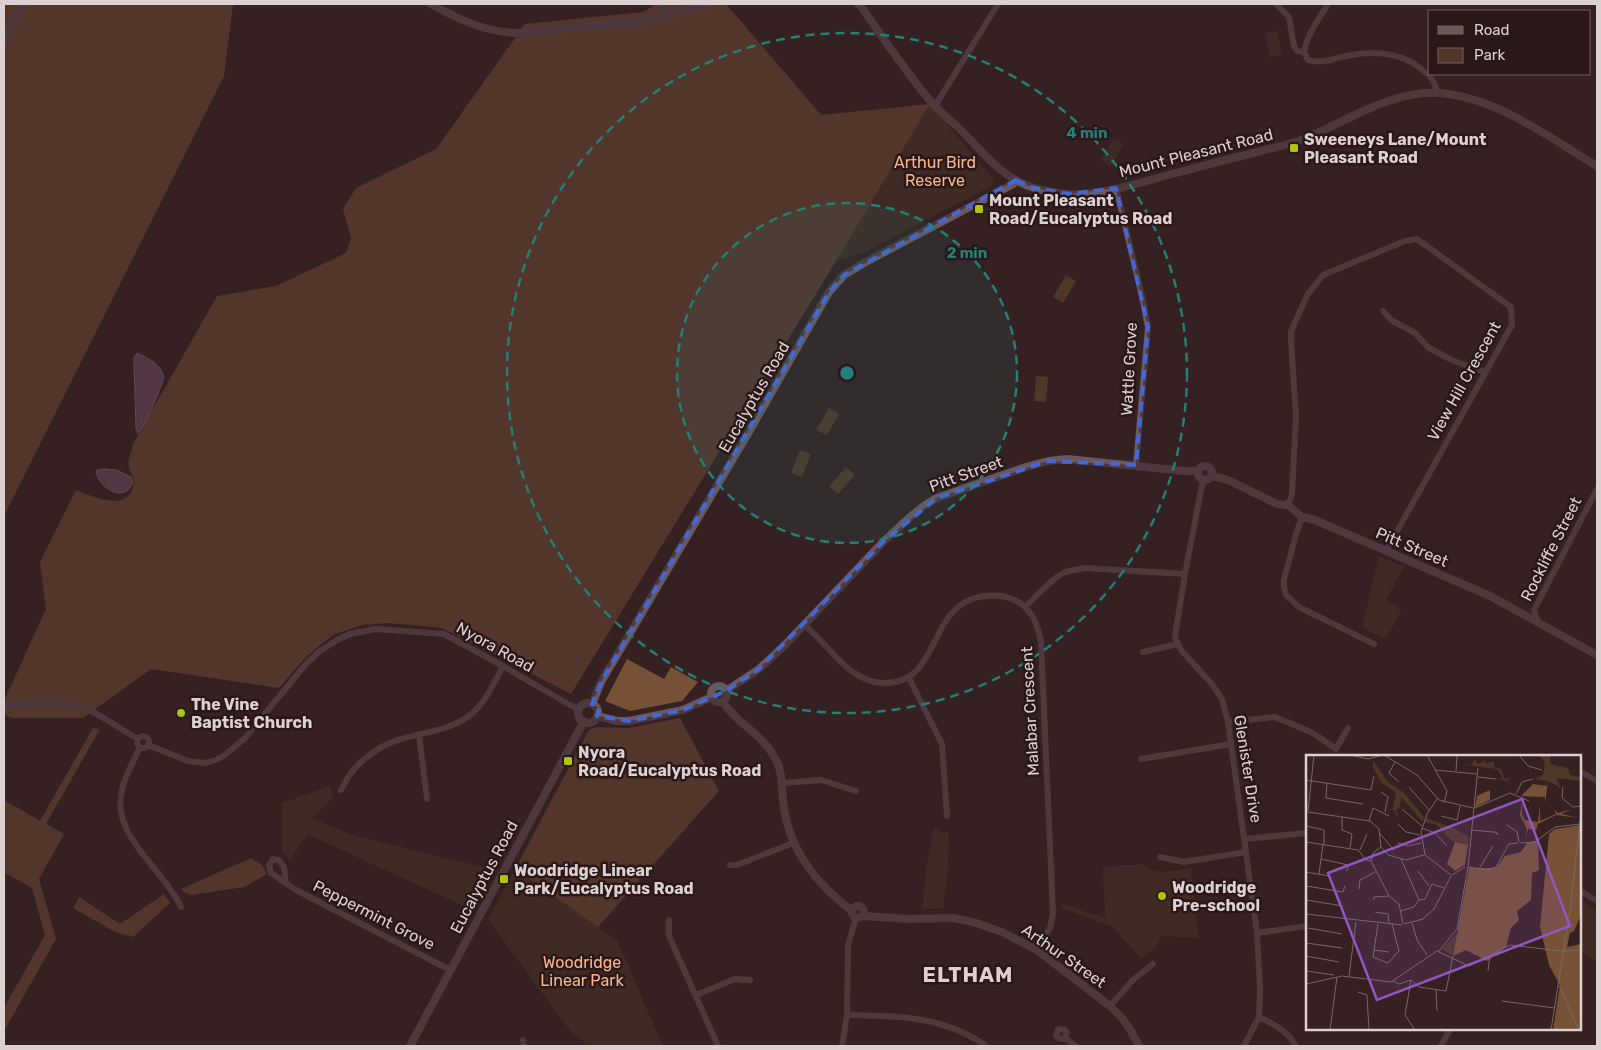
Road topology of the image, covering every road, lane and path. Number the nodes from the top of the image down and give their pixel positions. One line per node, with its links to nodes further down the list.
1 (24, 4): 10 (street)
2 (431, 4): 9 (street)
3 (663, 4): 9 (street)
4 (708, 4): 9 (street)
5 (858, 4): 13 (street, Mount Pleasant Road)
6 (998, 4): 13 (street)
7 (1276, 4): 11 (street)
8 (1328, 4): 11 (street)
9 (664, 16)
10 (4, 39)
11 (1304, 52): 12 (street)
12 (1437, 93): 14 (street, Mount Pleasant Road); 16 (street, Mount Pleasant Road)
13 (935, 106): 15 (street, Mount Pleasant Road)
14 (1597, 166)
15 (1016, 180): 16 (street, Mount Pleasant Road); 40 (street, Eucalyptus Road)
16 (1116, 188): 19 (street, Wattle Grove)
17 (1383, 312): 18 (street)
18 (1486, 372): 24 (street, View Hill Crescent); 26 (street, View Hill Crescent)
19 (1136, 465): 20 (street, Pitt Street); 30 (street, Pitt Street)
20 (1198, 471): 21 (street); 22 (street)
21 (1212, 476): 22 (street); 24 (street, Pitt Street)
22 (1203, 480): 27 (street)
23 (1597, 490): 29 (street, Rockliffe Street)
24 (1288, 505): 25 (street, Pitt Street)
25 (1302, 517): 26 (street, Pitt Street); 32 (street)
26 (1386, 551): 29 (street, Pitt Street)
27 (1185, 574): 28 (street); 31 (street)
28 (1025, 607): 36 (street); 74 (street, Malabar Crescent)
29 (1538, 622): 34 (street, Pitt Street)
30 (804, 625): 36 (street); 37 (street, Pitt Street)
31 (1178, 644): 33 (street); 45 (street, Glenister Drive)
32 (1374, 644)
33 (1143, 652)
34 (1597, 655)
35 (503, 666): 42 (street, Nyora Road); 47 (street); 50 (street, Nyora Road)
36 (909, 678): 59 (street)
37 (726, 691): 38 (street); 39 (street)
38 (712, 697): 39 (street); 43 (street)
39 (722, 701): 55 (street, Arthur Street)
40 (592, 704): 42 (street); 43 (street)
41 (4, 706): 48 (street)
42 (579, 709): 44 (street)
43 (597, 716): 44 (street)
44 (584, 721): 76 (street, Eucalyptus Road)
45 (1228, 722): 46 (street); 49 (street, Glenister Drive)
46 (1348, 728)
47 (419, 735): 56 (street); 58 (street)
48 (138, 739): 50 (street); 51 (street)
49 (1231, 744): 52 (street); 61 (street, Glenister Drive)
50 (148, 745): 51 (street)
51 (140, 747): 69 (street)
52 (1141, 759)
53 (1583, 773): 54 (street)
54 (1597, 781)
55 (783, 783): 57 (street); 62 (street, Arthur Street)
56 (341, 790)
57 (856, 791)
58 (427, 799)
59 (948, 816)
60 (1306, 833): 61 (street)
61 (1244, 839): 63 (street, Glenister Drive)
62 (793, 843): 65 (street); 70 (street, Arthur Street)
63 (1246, 852): 64 (street); 73 (street, Glenister Drive)
64 (1160, 857)
65 (730, 865)
66 (286, 883): 76 (street, Peppermint Grove)
67 (1581, 892): 68 (street)
68 (1597, 901)
69 (181, 907)
70 (858, 912): 74 (street, Arthur Street); 80 (street)
71 (669, 920): 78 (street)
72 (1306, 926): 73 (street)
73 (1257, 933): 81 (street, Glenister Drive)
74 (1037, 950): 79 (street, Arthur Street)
75 (1153, 964): 79 (street)
76 (450, 970): 84 (street, Eucalyptus Road)
77 (750, 980): 78 (street)
78 (696, 995): 85 (street)
79 (1110, 1006): 89 (street, Arthur Street)
80 (847, 1015): 86 (street); 87 (street)
81 (1258, 1017): 90 (street, Glenister Drive); 91 (street)
82 (1449, 1030): 92 (street)
83 (1065, 1038): 88 (street)
84 (410, 1046)
85 (718, 1046)
86 (842, 1046)
87 (986, 1046)
88 (1076, 1046)
89 (1139, 1046)
90 (1244, 1046)
91 (1296, 1046)
92 (1441, 1046)

